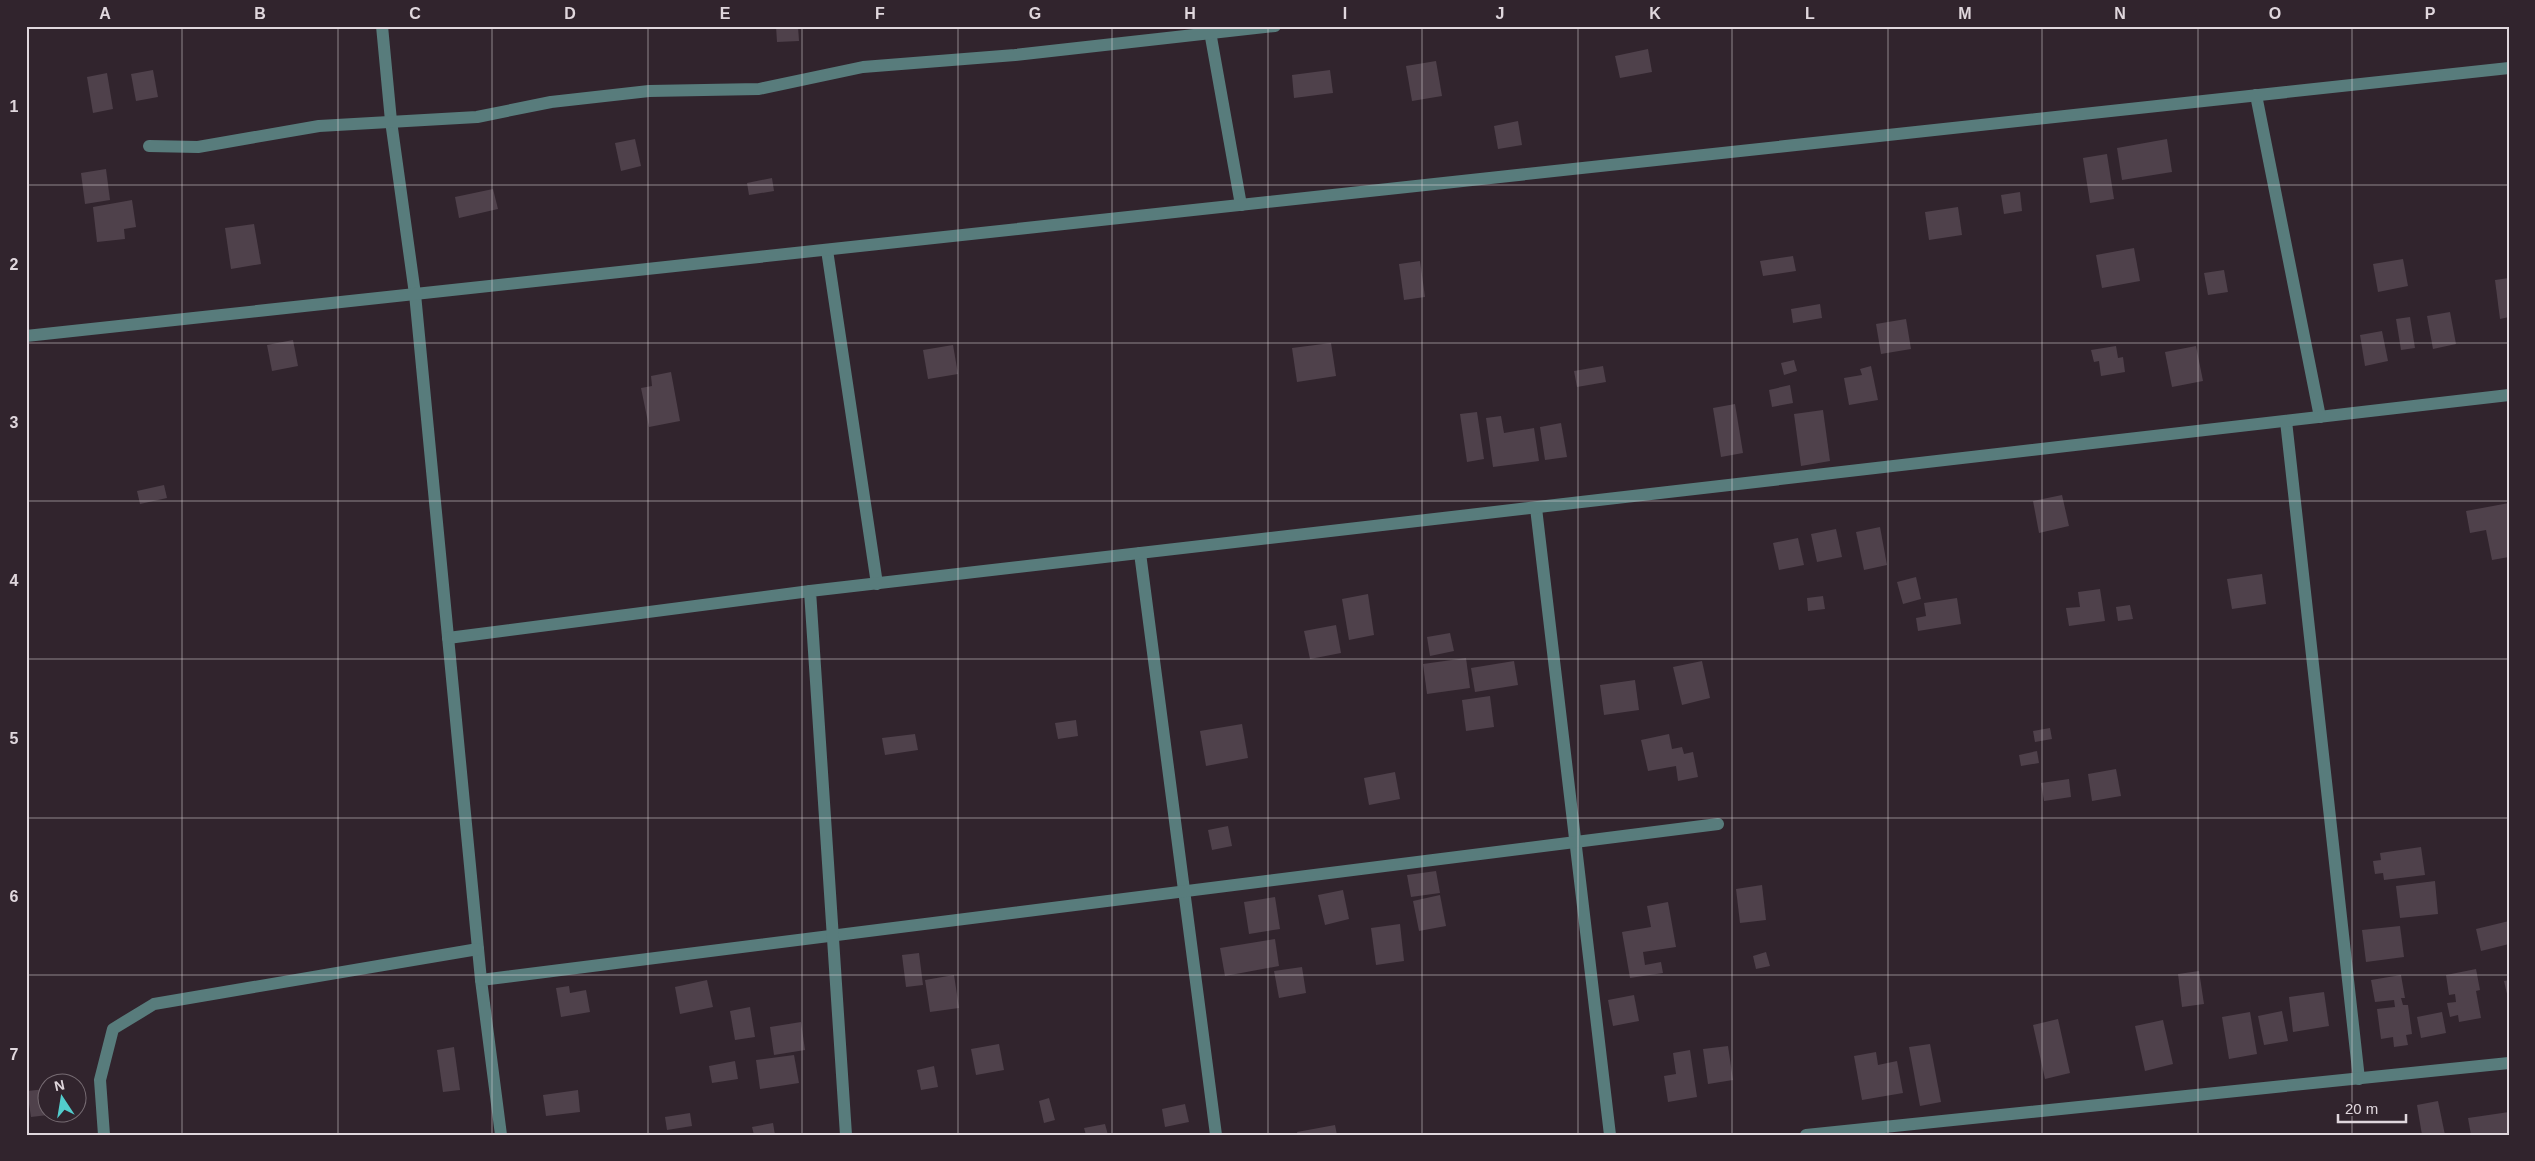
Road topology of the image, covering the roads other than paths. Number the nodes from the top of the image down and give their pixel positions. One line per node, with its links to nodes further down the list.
1 (382, 26): 6 (street)
2 (1275, 26): 3 (street)
3 (1209, 30): 6 (street); 8 (street)
4 (2509, 68): 5 (street)
5 (2256, 96): 8 (street); 13 (street)
6 (391, 121): 7 (street); 10 (street)
7 (149, 146)
8 (1240, 205): 9 (street)
9 (827, 250): 10 (street); 17 (street)
10 (415, 294): 11 (street); 19 (street)
11 (26, 336)
12 (2509, 395): 13 (street)
13 (2320, 417): 14 (street)
14 (2286, 421): 15 (street); 27 (street)
15 (1536, 508): 16 (street); 21 (street)
16 (1140, 554): 17 (street); 22 (street)
17 (877, 584): 18 (street)
18 (810, 591): 19 (street); 23 (street)
19 (448, 638): 24 (street)
20 (1718, 824): 21 (street)
21 (1575, 842): 22 (street); 32 (street)
22 (1184, 892): 23 (street); 31 (street)
23 (832, 936): 25 (street); 30 (street)
24 (478, 948): 25 (street); 28 (street)
25 (481, 980): 29 (street)
26 (2509, 1063): 27 (street)
27 (2359, 1079): 33 (street)
28 (104, 1135)
29 (501, 1135)
30 (846, 1135)
31 (1216, 1135)
32 (1610, 1135)
33 (1806, 1135)

